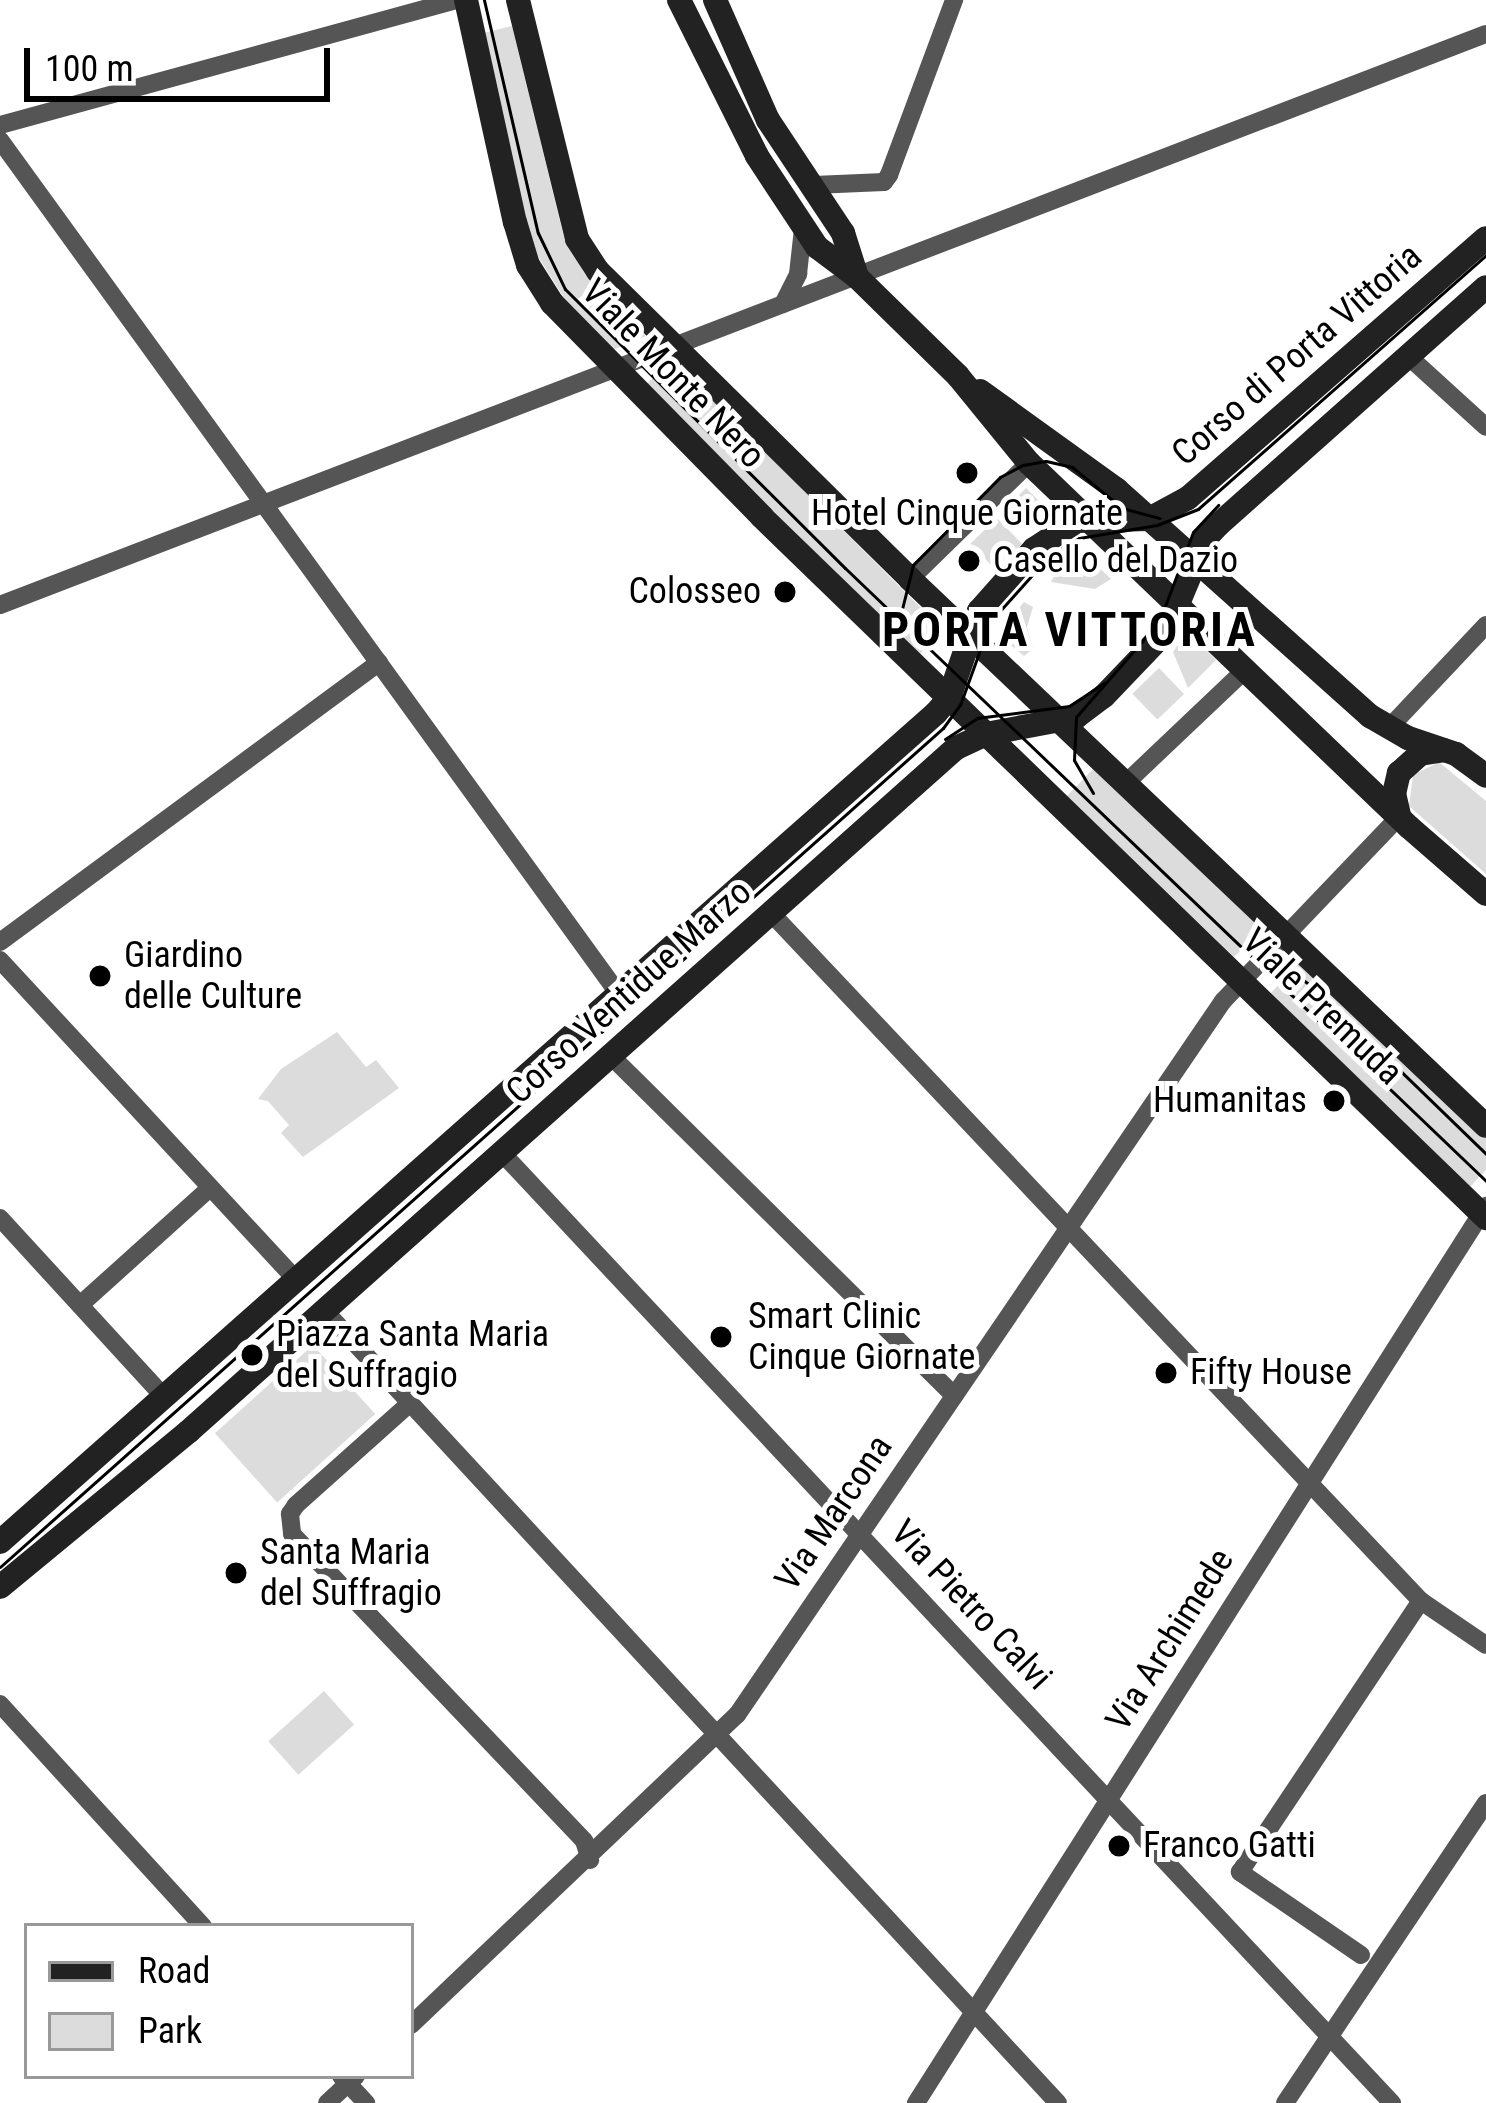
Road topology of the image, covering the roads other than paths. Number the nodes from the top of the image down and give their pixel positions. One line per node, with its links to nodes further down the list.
1 (462, 0): 7 (street); 17 (main road, Viale Monte Nero)
2 (518, 0): 15 (main road, Viale Monte Nero)
3 (679, 0): 10 (main road)
4 (715, 0): 9 (main road)
5 (954, 0): 9 (street)
6 (1486, 34): 12 (street)
7 (0, 125)
8 (0, 140): 22 (street)
9 (814, 185): 12 (main road)
10 (803, 229): 12 (main road); 14 (street)
11 (1486, 238): 24 (main road, Corso di Porta Vittoria)
12 (857, 277): 14 (street); 18 (main road)
13 (1486, 287): 16 (main road, Corso di Porta Vittoria)
14 (783, 304): 15 (street)
15 (670, 346): 17 (street); 26 (main road, Viale Monte Nero)
16 (1408, 356): 20 (street); 25 (main road, Corso di Porta Vittoria)
17 (612, 369): 22 (street); 34 (main road, Viale Monte Nero)
18 (958, 376): 19 (main road); 21 (main road)
19 (1025, 421): 21 (main road); 24 (main road)
20 (1486, 427)
21 (1030, 463): 23 (main road); 26 (street)
22 (263, 506): 28 (street); 32 (street)
23 (1088, 518): 24 (main road); 27 (main road); 31 (main road)
24 (1149, 518): 25 (main road)
25 (1198, 562): 27 (main road, Corso di Porta Vittoria); 30 (main road)
26 (910, 579): 31 (main road, Viale Monte Nero)
27 (1181, 604): 33 (main road); 35 (main road)
28 (0, 605)
29 (1486, 626): 36 (street)
30 (1275, 632): 33 (main road); 36 (main road)
31 (968, 633): 34 (main road); 35 (main road)
32 (380, 663): 45 (street); 48 (street)
33 (1246, 668): 40 (street); 41 (main road)
34 (949, 698): 37 (main road, Viale Monte Nero); 48 (main road, Corso Ventidue Marzo)
35 (1062, 721): 37 (main road); 40 (main road, Viale Premuda)
36 (1388, 729): 38 (main road)
37 (986, 734): 43 (main road, Corso Ventidue Marzo); 47 (main road, Viale Premuda)
38 (1446, 751): 39 (main road); 41 (main road)
39 (1486, 776)
40 (1128, 781): 44 (main road, Viale Premuda)
41 (1399, 817): 42 (main road); 44 (street, Via Marcona)
42 (1486, 894)
43 (771, 914): 49 (main road, Corso Ventidue Marzo); 55 (street)
44 (1287, 934): 47 (street, Via Marcona); 50 (main road, Viale Premuda)
45 (0, 942)
46 (0, 960): 52 (street)
47 (1244, 979): 53 (main road, Viale Premuda); 55 (street, Via Marcona)
48 (618, 993): 56 (main road, Corso Ventidue Marzo)
49 (611, 1056): 51 (main road, Corso Ventidue Marzo); 60 (street)
50 (1486, 1126)
51 (502, 1153): 58 (main road, Corso Ventidue Marzo); 63 (street, Via Pietro Calvi)
52 (210, 1188): 56 (street); 57 (street)
53 (1484, 1212): 62 (street, Via Archimede)
54 (0, 1218): 57 (street)
55 (1066, 1227): 60 (street, Via Marcona); 62 (street)
56 (295, 1279): 58 (main road); 59 (main road)
57 (80, 1305): 59 (street)
58 (325, 1311): 61 (street); 65 (main road)
59 (163, 1396): 64 (main road)
60 (954, 1396): 63 (street, Via Marcona)
61 (409, 1404): 69 (street); 72 (street)
62 (1309, 1483): 66 (street); 70 (street, Via Archimede)
63 (859, 1534): 69 (street, Via Marcona); 70 (street, Via Pietro Calvi)
64 (0, 1542)
65 (0, 1587)
66 (1421, 1601): 67 (street); 74 (street)
67 (1486, 1646)
68 (0, 1705): 73 (street)
69 (717, 1739): 72 (street, Via Marcona); 75 (street)
70 (1109, 1798): 75 (street, Via Archimede); 77 (street, Via Pietro Calvi)
71 (1486, 1803): 77 (street)
72 (590, 1860): 76 (street, Via Marcona)
73 (200, 1923)
74 (1361, 1954)
75 (974, 2012): 80 (street, Via Archimede); 81 (street)
76 (414, 2022)
77 (1330, 2037): 82 (street); 83 (street, Via Pietro Calvi)
78 (347, 2079): 79 (street)
79 (327, 2103)
80 (916, 2103)
81 (1058, 2103)
82 (1285, 2103)
83 (1392, 2103)

